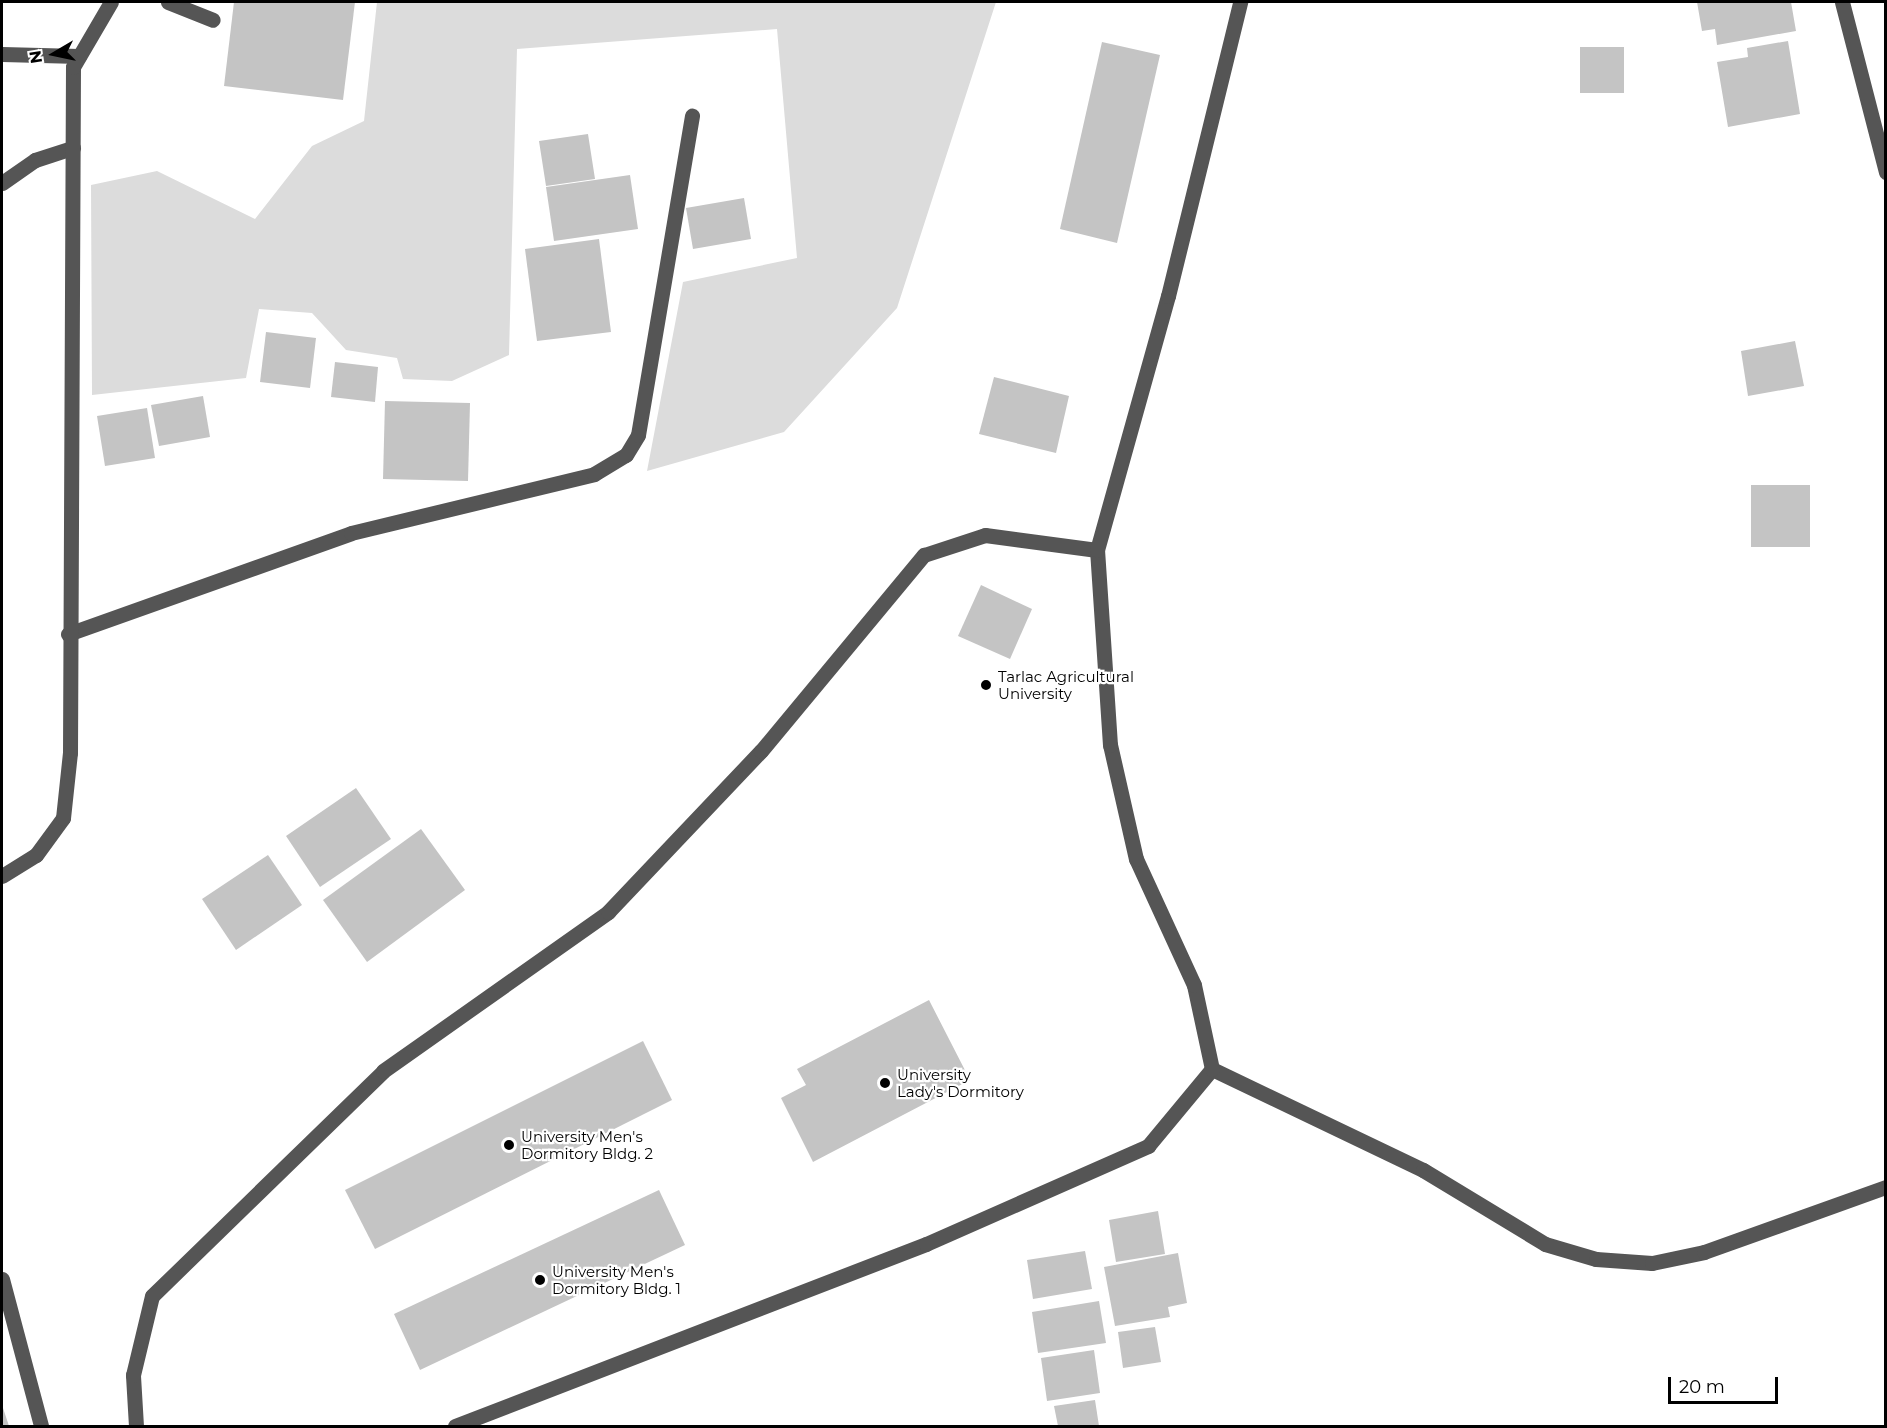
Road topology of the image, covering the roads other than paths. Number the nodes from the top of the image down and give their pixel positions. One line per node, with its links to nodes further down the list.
1 (111, 2): 7 (street)
2 (168, 2): 5 (street)
3 (1240, 2): 13 (street)
4 (1842, 2): 10 (street)
5 (213, 20)
6 (2, 54): 7 (street)
7 (79, 56): 9 (street)
8 (692, 116): 14 (street)
9 (73, 147): 12 (street); 14 (street)
10 (1885, 165): 11 (street)
11 (1886, 172)
12 (2, 183)
13 (1097, 550): 16 (street); 20 (street)
14 (68, 634): 15 (street)
15 (2, 876)
16 (1212, 1069): 17 (street); 21 (street)
17 (1886, 1187)
18 (2, 1279): 19 (street)
19 (41, 1426)
20 (136, 1426)
21 (455, 1426)

